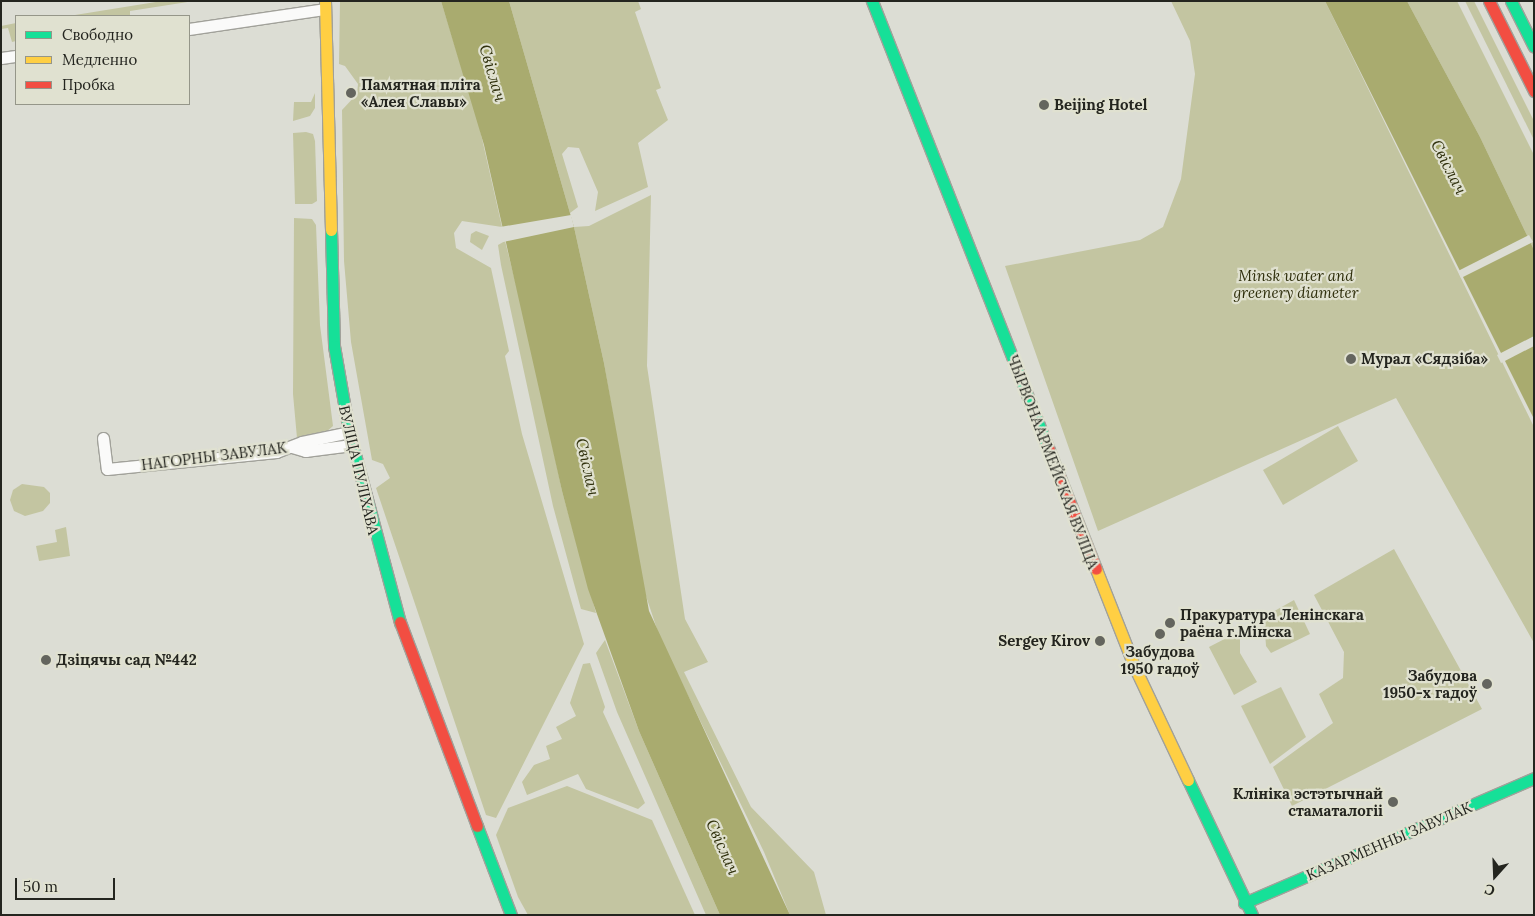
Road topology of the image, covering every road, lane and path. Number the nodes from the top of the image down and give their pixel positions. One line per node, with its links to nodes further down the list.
1 (872, 1): 15 (street, ЧЫРВОНААРМЕЙСКАЯ ВУЛІЦА)
2 (1489, 1): 9 (street)
3 (1511, 1): 6 (street)
4 (325, 5): 5 (street); 10 (street, ВУЛІЦА ПУЛІХАВА)
5 (190, 29)
6 (1534, 46)
7 (15, 56): 8 (street)
8 (1, 58)
9 (1534, 91)
10 (349, 432): 12 (street, ВУЛІЦА ПУЛІХАВА); 13 (street, НАГОРНЫ ЗАВУЛАК)
11 (103, 438): 13 (street, НАГОРНЫ ЗАВУЛАК)
12 (352, 445): 13 (street); 16 (street, ВУЛІЦА ПУЛІХАВА)
13 (292, 447)
14 (1534, 778): 15 (street, КАЗАРМЕННЫ ЗАВУЛАК)
15 (1244, 903): 17 (street, ЧЫРВОНААРМЕЙСКАЯ ВУЛІЦА)
16 (511, 915)
17 (1252, 915)

